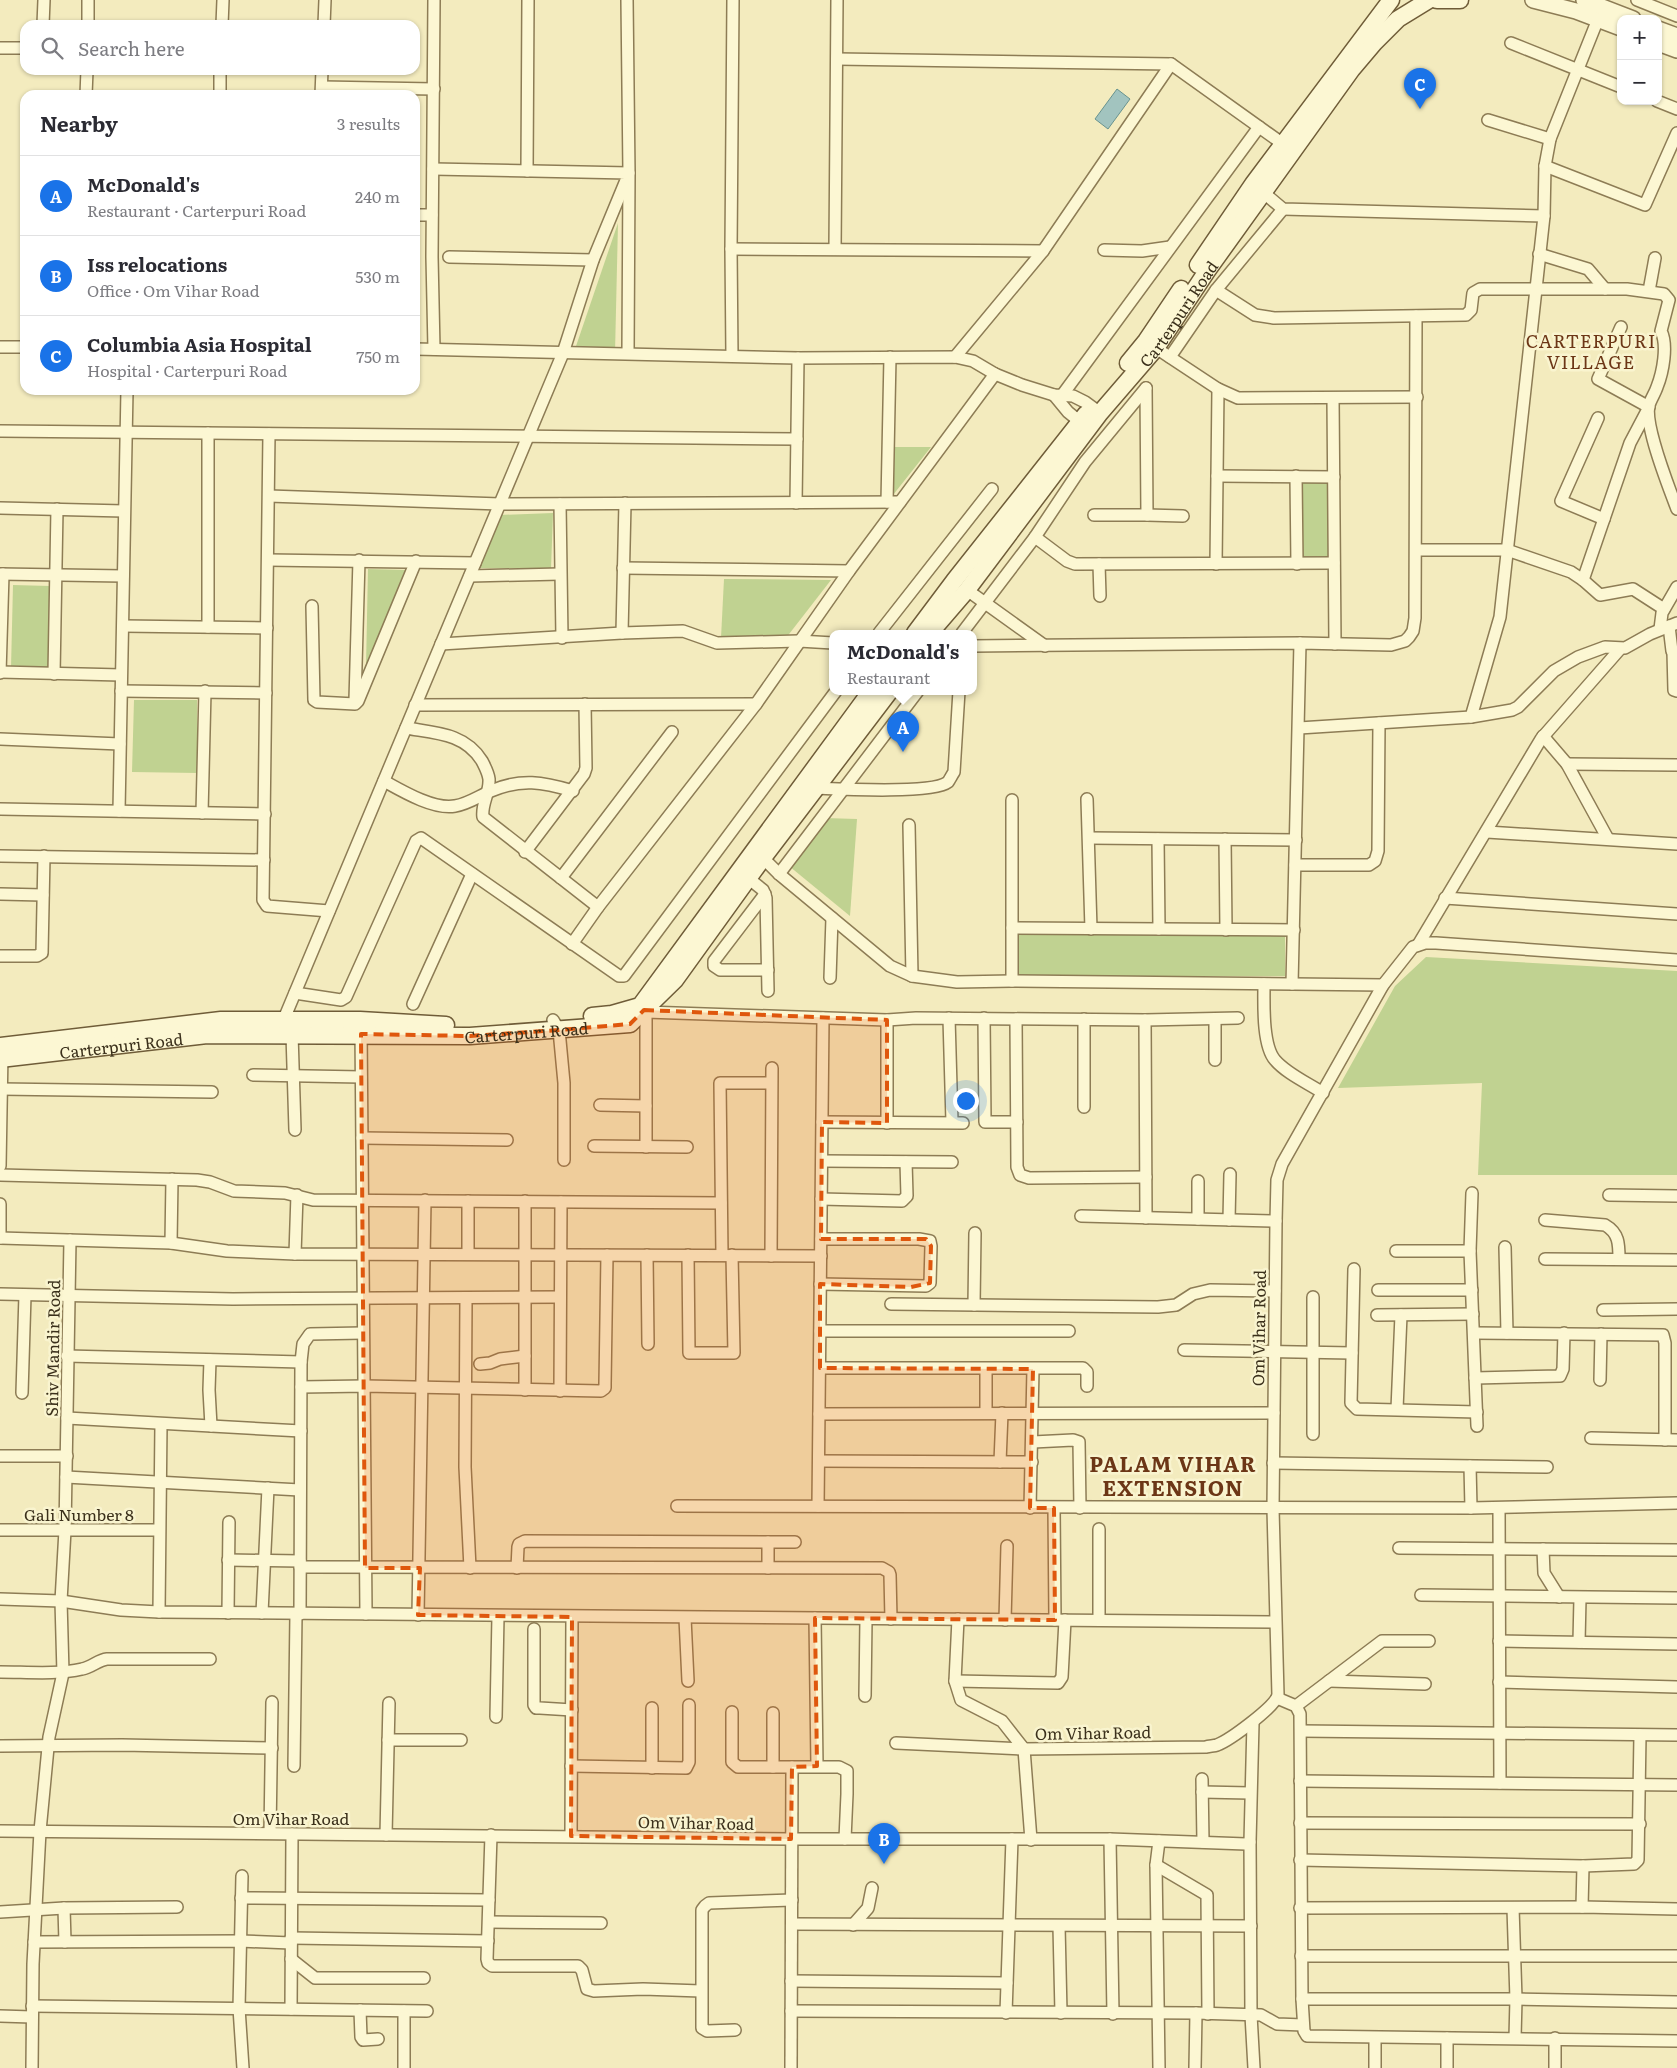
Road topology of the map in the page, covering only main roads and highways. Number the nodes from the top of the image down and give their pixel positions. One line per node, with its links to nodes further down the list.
1 (1391, 0): 5 (main road, Carterpuri Road)
2 (1429, 0): 5 (main road, Carterpuri Road)
3 (1437, 0): 4 (main road)
4 (1460, 0)
5 (1096, 410): 6 (main road, Carterpuri Road)
6 (1084, 425): 7 (main road, Carterpuri Road); 8 (main road, Carterpuri Road)
7 (917, 630)
8 (933, 630)
9 (869, 695): 11 (main road)
10 (887, 695): 11 (main road)
11 (758, 854): 12 (main road, Carterpuri Road)
12 (361, 1027): 13 (main road, Carterpuri Road); 13 (main road, Carterpuri Road)
13 (1, 1052)

